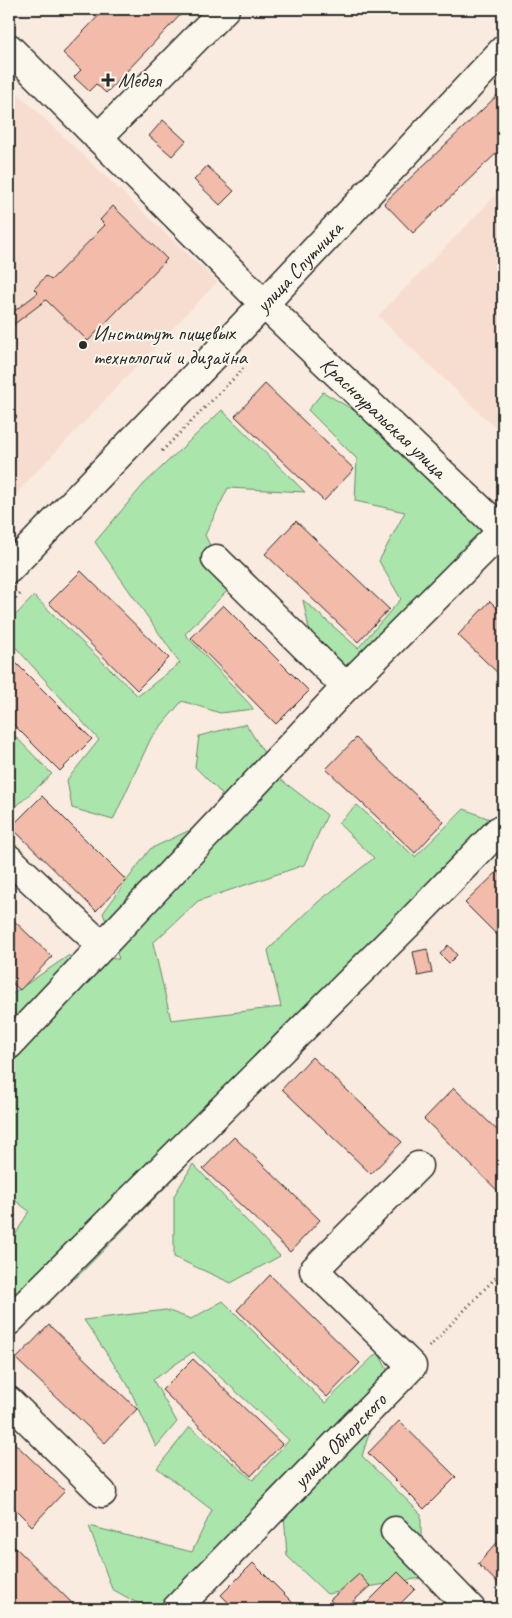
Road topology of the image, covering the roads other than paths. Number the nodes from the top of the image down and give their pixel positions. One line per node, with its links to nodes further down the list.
1 (225, 9): 4 (street)
2 (9, 48): 4 (street, Красноуральская улица)
3 (503, 50): 5 (street, улица Спутника)
4 (98, 138): 5 (street, Красноуральская улица)
5 (264, 304): 6 (street, Красноуральская улица); 8 (street, улица Спутника)
6 (503, 530): 9 (street)
7 (216, 559): 9 (street)
8 (9, 569)
9 (346, 687): 12 (street)
10 (502, 831): 15 (street)
11 (9, 859): 12 (street)
12 (102, 946): 13 (street)
13 (9, 1045)
14 (418, 1166): 19 (street, улица Обнорского)
15 (9, 1321)
16 (9, 1400): 17 (street)
17 (102, 1493)
18 (396, 1531): 20 (street)
19 (176, 1609)
20 (471, 1609)

